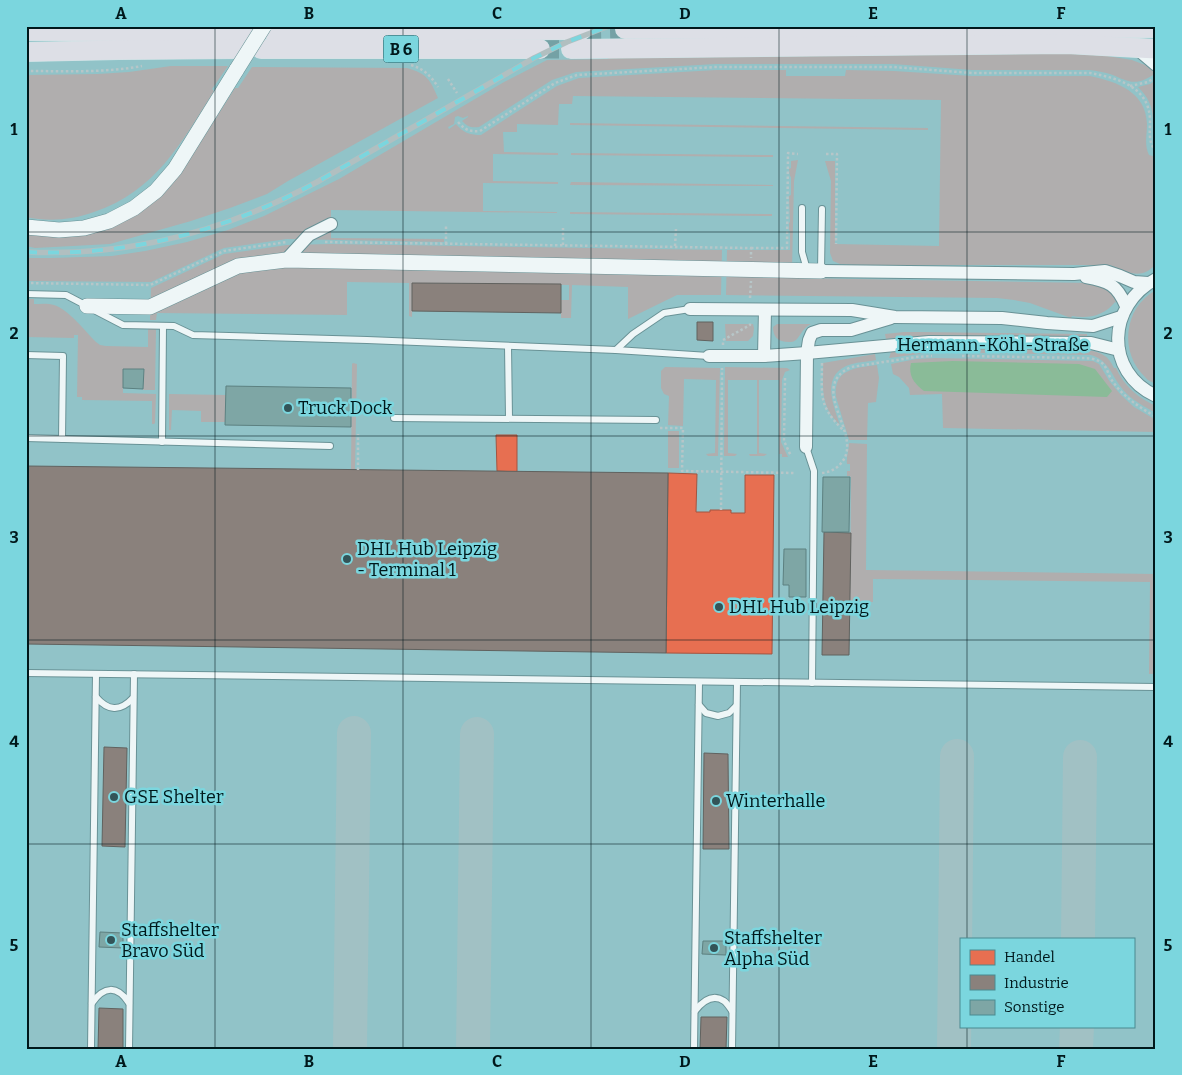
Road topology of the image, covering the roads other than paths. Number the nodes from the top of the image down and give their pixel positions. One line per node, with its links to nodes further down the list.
1 (1156, 28): 2 (main road)
2 (625, 29)
3 (262, 30): 4 (main road, B 6); 5 (main road, B 6); 17 (street, bridge)
4 (582, 30)
5 (26, 31)
6 (1136, 48): 10 (main road); 11 (main road); 13 (street)
7 (239, 49): 12 (main road)
8 (261, 49): 9 (main road, B 6)
9 (540, 49)
10 (571, 49)
11 (1156, 49)
12 (26, 52)
13 (1156, 64)
14 (802, 208): 19 (lane)
15 (822, 209): 19 (lane)
16 (331, 224): 18 (street)
17 (26, 227)
18 (286, 260): 19 (street); 23 (street)
19 (821, 271): 20 (street)
20 (1074, 274): 21 (street); 26 (street)
21 (1152, 281): 26 (street)
22 (26, 294): 23 (lane)
23 (86, 306): 28 (lane)
24 (690, 309): 25 (street, Hermann-Köhl-Straße); 30 (lane)
25 (764, 310): 27 (street, Hermann-Köhl-Straße); 35 (street)
26 (1124, 312): 27 (street, Hermann-Köhl-Straße); 31 (street)
27 (896, 317): 32 (street, Hermann-Köhl-Straße)
28 (163, 326): 29 (lane); 42 (lane)
29 (508, 346): 30 (lane); 38 (lane)
30 (616, 350): 34 (lane)
31 (1119, 350): 32 (street, Hermann-Köhl-Straße); 36 (street)
32 (807, 353): 35 (street, Hermann-Köhl-Straße); 44 (street, Hermann-Köhl-Straße)
33 (26, 355): 41 (lane)
34 (709, 356): 35 (street, Hermann-Köhl-Straße)
35 (764, 356)
36 (1156, 396)
37 (394, 418): 38 (lane)
38 (509, 418): 39 (lane)
39 (656, 420)
40 (26, 438): 41 (lane)
41 (62, 439): 42 (lane)
42 (162, 442): 43 (lane)
43 (330, 446)
44 (806, 447): 50 (lane)
45 (26, 673): 46 (lane)
46 (96, 674): 47 (lane); 52 (lane)
47 (134, 674): 48 (lane); 53 (lane)
48 (699, 682): 49 (lane); 54 (lane)
49 (737, 682): 50 (lane); 55 (lane)
50 (812, 683): 51 (lane)
51 (1156, 687)
52 (96, 698): 53 (lane); 56 (lane)
53 (133, 698): 57 (lane)
54 (699, 705): 55 (lane); 58 (lane)
55 (736, 706): 59 (lane)
56 (92, 1003): 57 (lane); 60 (lane)
57 (130, 1004): 61 (lane)
58 (695, 1012): 59 (lane); 62 (lane)
59 (732, 1012): 63 (lane)
60 (91, 1049)
61 (129, 1049)
62 (694, 1049)
63 (732, 1049)

